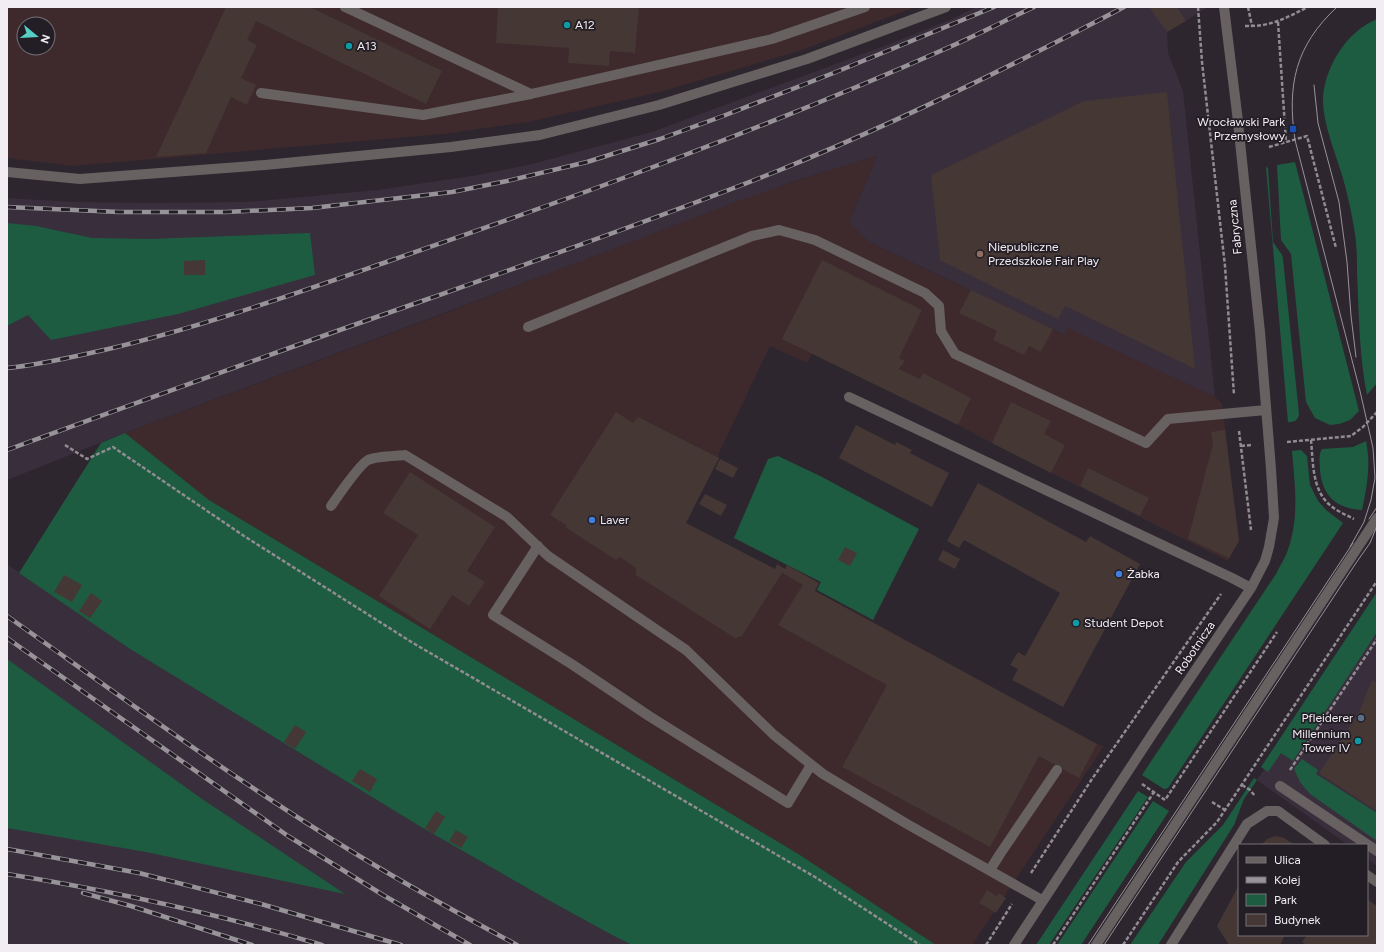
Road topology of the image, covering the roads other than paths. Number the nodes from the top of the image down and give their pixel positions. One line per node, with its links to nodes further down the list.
1 (345, 7): 6 (street)
2 (866, 7): 6 (street)
3 (946, 7): 7 (street)
4 (1224, 7): 10 (street, Fabryczna)
5 (261, 93): 6 (street)
6 (531, 94)
7 (7, 172)
8 (528, 327): 10 (street)
9 (849, 397): 15 (street)
10 (1266, 410): 11 (street, Fabryczna)
11 (1269, 444): 15 (street, Robotnicza)
12 (331, 506): 14 (street)
13 (1377, 518): 28 (street)
14 (538, 546): 16 (street); 16 (street)
15 (1251, 588): 26 (street, Robotnicza)
16 (811, 765): 23 (street)
17 (1057, 770): 23 (street)
18 (1280, 786): 20 (street)
19 (1324, 844): 29 (street)
20 (1367, 844)
21 (1368, 845): 22 (street)
22 (1377, 851)
23 (990, 870): 26 (street)
24 (1368, 876): 25 (street)
25 (1377, 882)
26 (1042, 900): 27 (street, Robotnicza)
27 (1014, 945)
28 (1096, 945)
29 (1170, 945)

